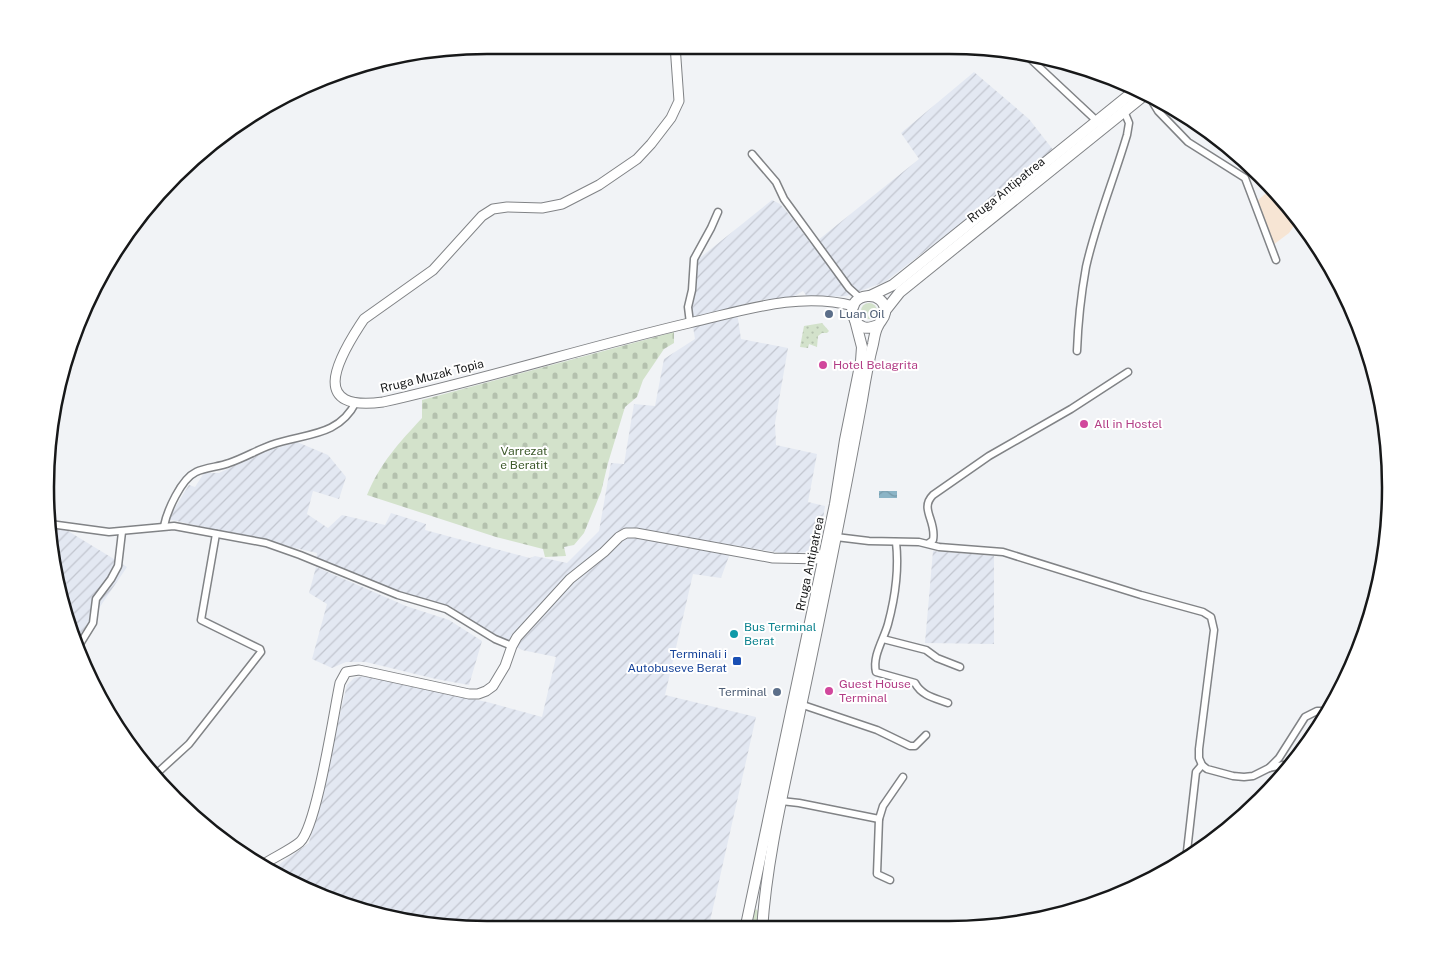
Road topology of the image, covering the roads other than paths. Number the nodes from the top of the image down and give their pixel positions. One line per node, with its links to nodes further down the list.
1 (676, 54): 18 (street)
2 (1034, 62): 7 (street)
3 (1131, 94): 7 (main road, Rruga Antipatrea)
4 (1140, 98): 6 (main road, Rruga Antipatrea)
5 (1155, 107): 10 (street)
6 (1124, 111): 7 (main road, Rruga Antipatrea); 16 (street)
7 (1100, 125): 11 (main road, Rruga Antipatrea); 12 (main road, Rruga Antipatrea)
8 (752, 154): 11 (street)
9 (718, 212): 14 (street)
10 (1276, 260)
11 (861, 300): 12 (main road); 13 (main road, Rruga Antipatrea); 14 (street, Rruga Muzak Topia)
12 (885, 311): 15 (main road, Rruga Antipatrea)
13 (854, 319): 15 (main road); 19 (main road, Rruga Antipatrea)
14 (690, 323): 18 (street, Rruga Muzak Topia)
15 (878, 325): 19 (main road, Rruga Antipatrea)
16 (1076, 351)
17 (1128, 372): 26 (street)
18 (356, 402): 21 (street)
19 (849, 441): 24 (main road, Rruga Antipatrea); 27 (main road, Rruga Antipatrea)
20 (56, 525): 22 (street)
21 (164, 526): 22 (street); 23 (street)
22 (122, 532): 29 (street)
23 (216, 534): 30 (street); 39 (street)
24 (836, 537): 25 (street); 27 (main road, Rruga Antipatrea)
25 (896, 542): 26 (street); 28 (street)
26 (929, 543): 36 (street)
27 (827, 560): 30 (street); 33 (main road, Rruga Antipatrea)
28 (883, 639): 31 (street); 32 (street)
29 (82, 640)
30 (512, 646): 45 (street)
31 (960, 667)
32 (948, 703)
33 (798, 704): 35 (street); 41 (main road, Rruga Antipatrea); 43 (main road, Rruga Antipatrea)
34 (1320, 711): 38 (street)
35 (926, 735)
36 (1202, 764): 38 (street); 44 (street)
37 (1282, 765): 38 (street)
38 (1269, 768)
39 (159, 771)
40 (903, 778): 42 (street)
41 (781, 801): 42 (street); 43 (main road, Rruga Antipatrea)
42 (878, 819): 46 (street)
43 (769, 835): 47 (main road, Rruga Antipatrea); 48 (main road, Rruga Antipatrea)
44 (1187, 849)
45 (268, 861)
46 (890, 880)
47 (747, 921)
48 (763, 921)

